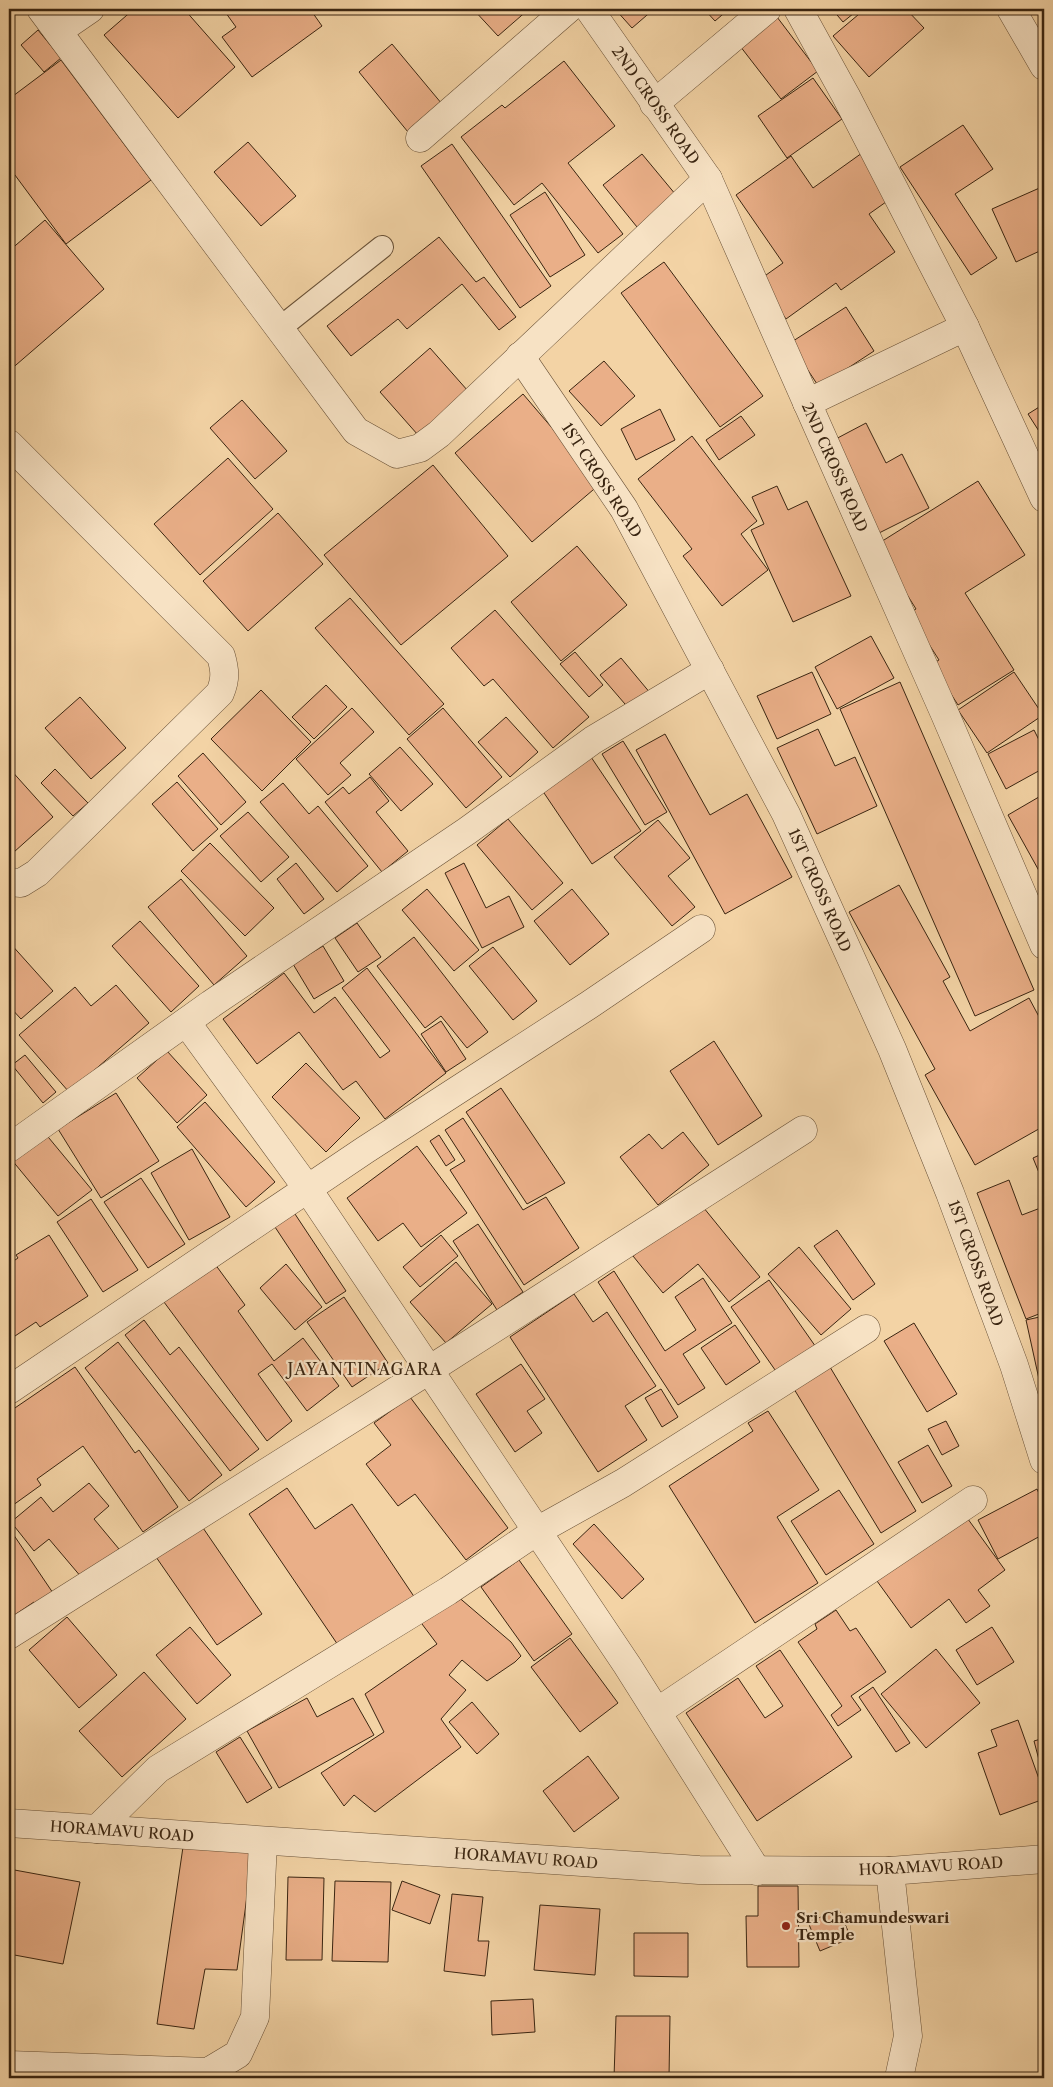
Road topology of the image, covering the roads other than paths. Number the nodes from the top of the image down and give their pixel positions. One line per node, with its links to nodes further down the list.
1 (41, 9): 8 (street)
2 (90, 9): 8 (street)
3 (568, 9): 11 (street)
4 (589, 9): 10 (street, 2ND CROSS ROAD)
5 (767, 9): 10 (street)
6 (798, 9): 14 (street)
7 (1011, 9): 9 (street)
8 (58, 31): 15 (street)
9 (1044, 66)
10 (654, 104): 12 (street, 2ND CROSS ROAD)
11 (420, 138)
12 (708, 179): 16 (street); 17 (street, 2ND CROSS ROAD)
13 (382, 247): 15 (lane)
14 (965, 326): 17 (street); 19 (street)
15 (280, 328): 16 (street)
16 (520, 356): 20 (street, 1ST CROSS ROAD)
17 (807, 403): 23 (street, 2ND CROSS ROAD)
18 (9, 444): 21 (street)
19 (1044, 498)
20 (710, 670): 24 (street); 31 (street, 1ST CROSS ROAD)
21 (9, 882)
22 (701, 929): 27 (street)
23 (1044, 945)
24 (186, 1022): 26 (street); 27 (street)
25 (803, 1130): 29 (street)
26 (9, 1148)
27 (307, 1188): 29 (street); 30 (street)
28 (866, 1329): 33 (street)
29 (429, 1370): 33 (street); 34 (street)
30 (9, 1390)
31 (1044, 1460)
32 (973, 1500): 35 (street)
33 (537, 1531): 35 (street); 37 (street)
34 (9, 1635)
35 (657, 1712): 40 (street)
36 (9, 1823): 37 (street, HORAMAVU ROAD)
37 (97, 1829): 38 (street, HORAMAVU ROAD)
38 (264, 1841): 40 (street, HORAMAVU ROAD); 42 (street)
39 (1044, 1859): 41 (street, HORAMAVU ROAD)
40 (757, 1871): 41 (street, HORAMAVU ROAD)
41 (890, 1871): 43 (street)
42 (9, 2066)
43 (899, 2078)

